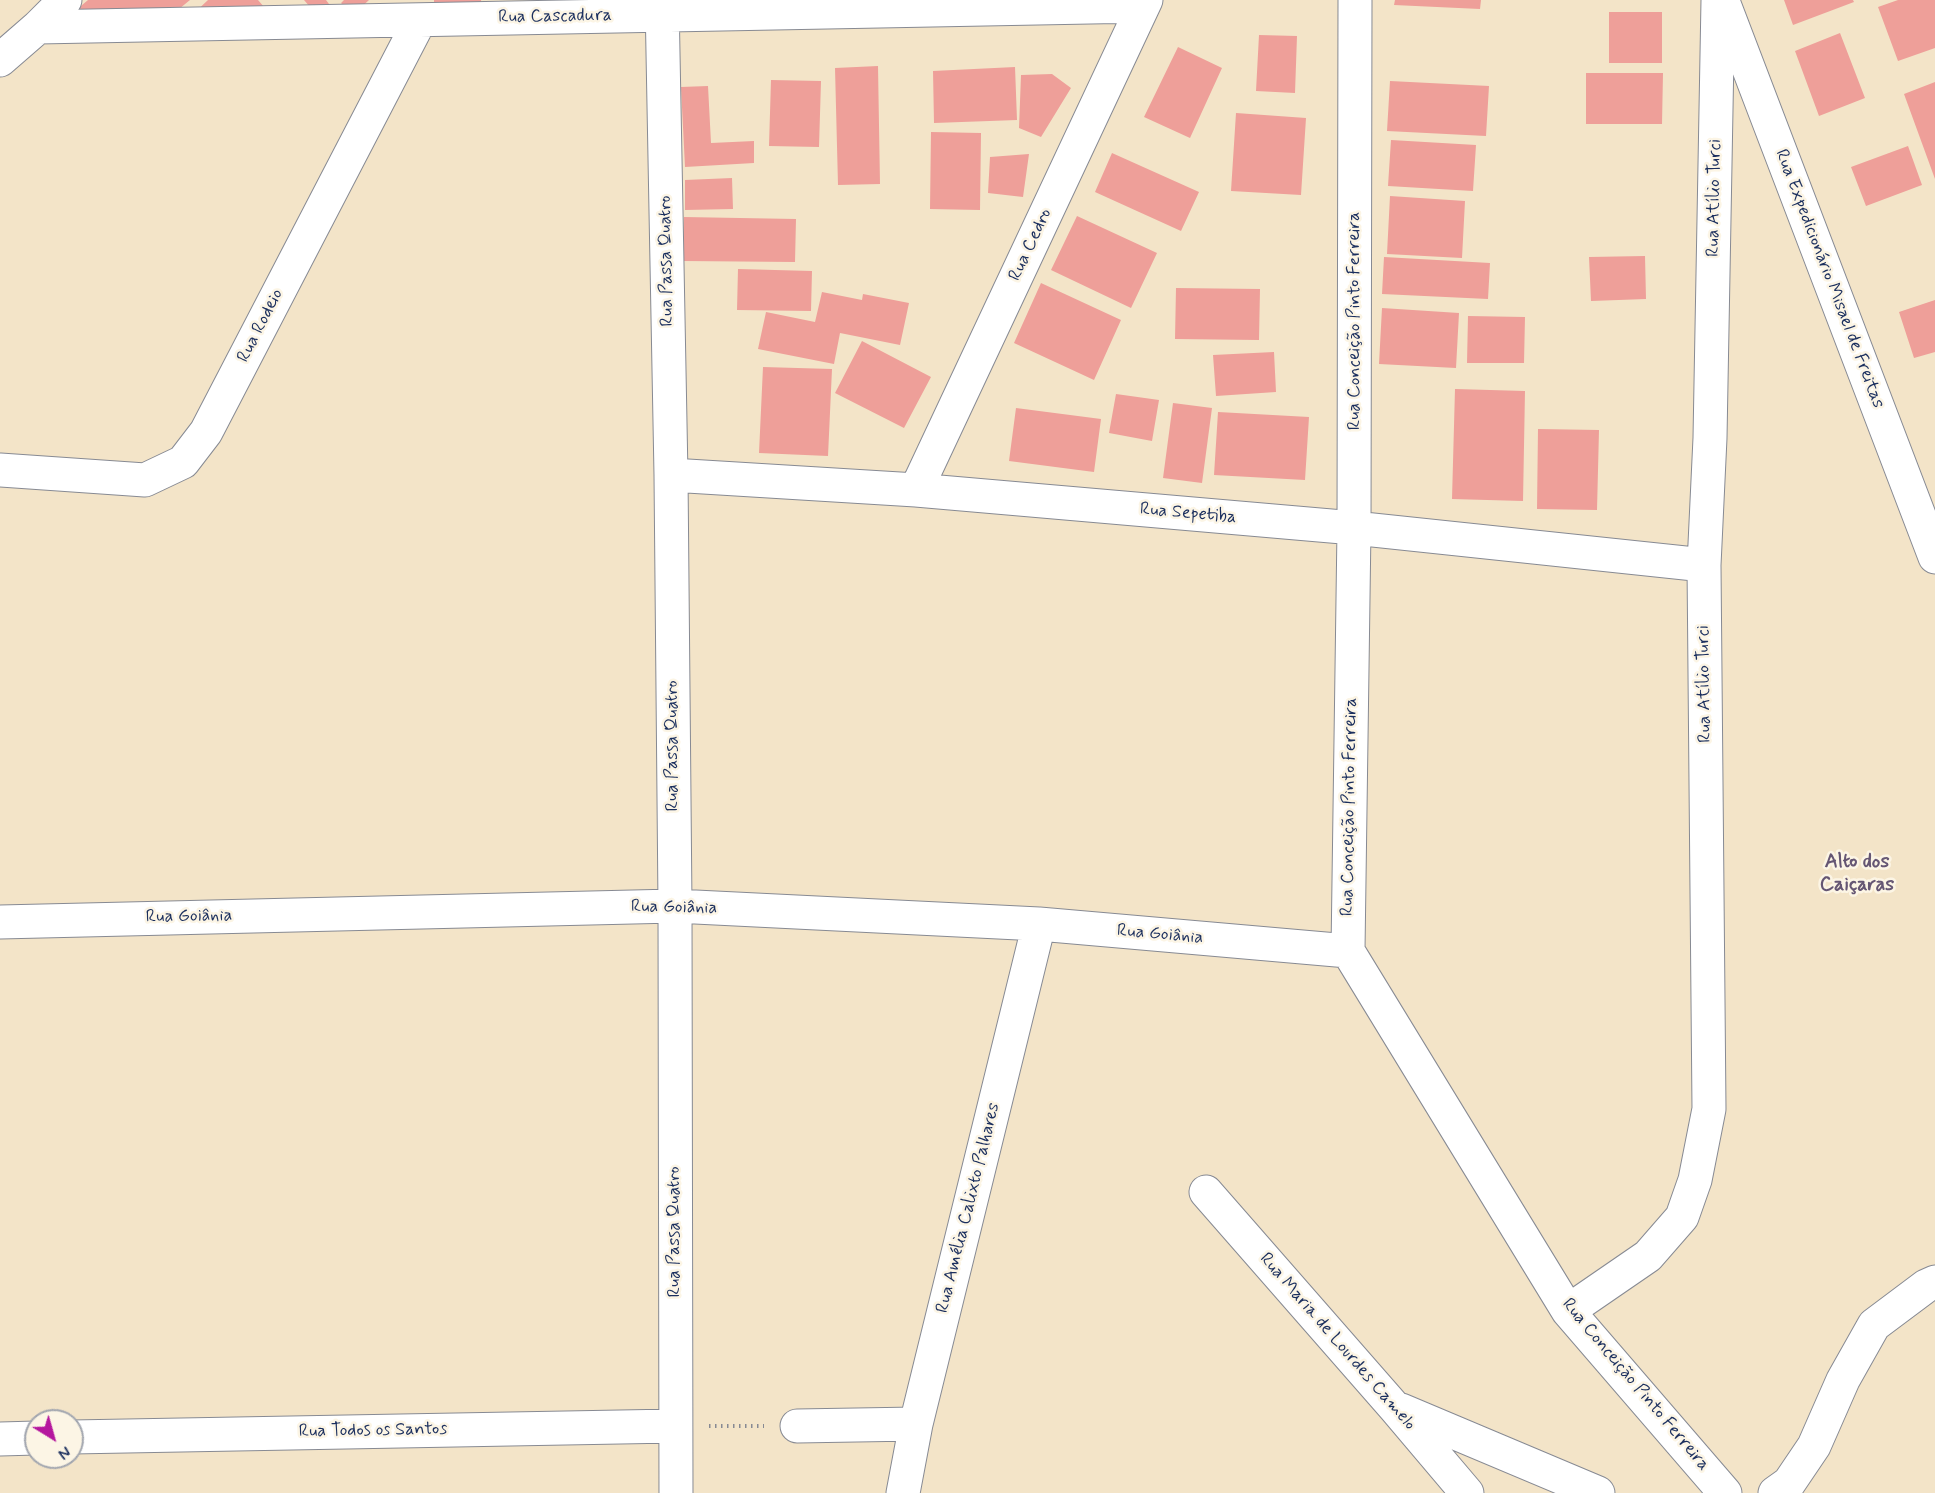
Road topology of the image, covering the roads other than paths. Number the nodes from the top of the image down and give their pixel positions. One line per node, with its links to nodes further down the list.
1 (65, 0): 7 (street)
2 (1355, 0): 12 (street, Rua Conceição Pinto Ferreira)
3 (1720, 0): 13 (street, Rua Expedicionário Misael de Freitas); 14 (street, Rua Atílio Turci)
4 (1145, 3): 5 (street, Rua Cascadura); 11 (street, Rua Cedro)
5 (662, 8): 6 (street, Rua Cascadura); 10 (street, Rua Passa Quatro)
6 (420, 20): 7 (street, Rua Cascadura); 9 (street, Rua Rodeio)
7 (38, 27): 8 (street)
8 (0, 60)
9 (0, 470)
10 (671, 475): 11 (street, Rua Sepetiba); 15 (street, Rua Passa Quatro)
11 (916, 490): 12 (street, Rua Sepetiba)
12 (1354, 528): 14 (street, Rua Sepetiba); 18 (street, Rua Conceição Pinto Ferreira)
13 (1935, 557)
14 (1704, 565): 21 (street, Rua Atílio Turci)
15 (675, 906): 16 (street, Rua Goiânia); 17 (street, Rua Goiânia); 24 (street, Rua Passa Quatro)
16 (0, 922)
17 (1039, 924): 18 (street, Rua Goiânia); 23 (street, Rua Amélia Calixto Palhares)
18 (1348, 951): 21 (street, Rua Conceição Pinto Ferreira)
19 (1206, 1192): 22 (street, Rua Maria de Lourdes Camelo)
20 (1935, 1282): 34 (street)
21 (1568, 1311): 33 (street, Rua Conceição Pinto Ferreira)
22 (1395, 1408): 31 (street, Rua Maria de Lourdes Camelo); 32 (street)
23 (916, 1424): 25 (street); 30 (street, Rua Amélia Calixto Palhares)
24 (675, 1425): 26 (street, Rua Todos os Santos); 29 (street, Rua Passa Quatro)
25 (797, 1426)
26 (84, 1437)
27 (0, 1438): 28 (street)
28 (24, 1438)
29 (676, 1493)
30 (903, 1493)
31 (1467, 1493)
32 (1598, 1493)
33 (1725, 1493)
34 (1775, 1493)

